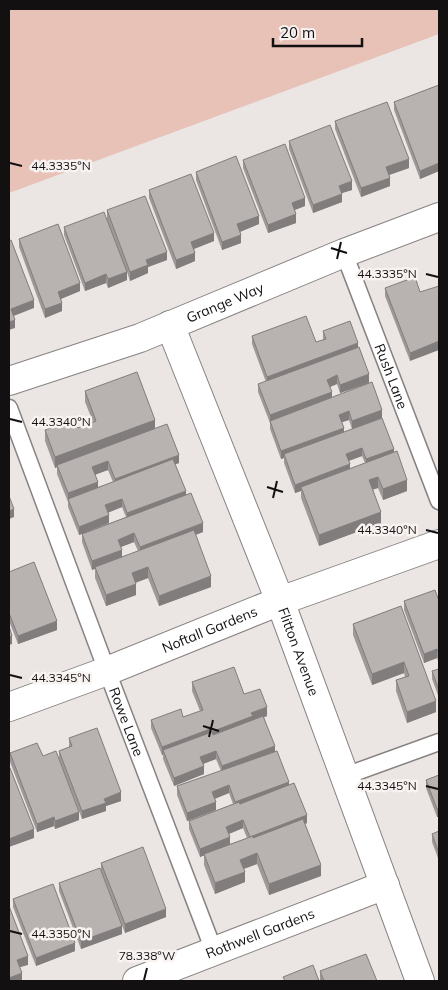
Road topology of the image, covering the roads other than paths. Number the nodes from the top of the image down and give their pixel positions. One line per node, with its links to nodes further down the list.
1 (439, 217): 2 (street, Grange Way)
2 (344, 253): 3 (street, Grange Way); 6 (lane, Rush Lane)
3 (170, 325): 4 (street, Grange Way); 8 (street, Flitton Avenue)
4 (9, 381)
5 (9, 408): 9 (lane, Rowe Lane)
6 (439, 501)
7 (439, 544): 8 (street, Noftall Gardens)
8 (280, 601): 9 (street, Noftall Gardens); 12 (street, Flitton Avenue)
9 (107, 671): 10 (street, Noftall Gardens); 14 (lane, Rowe Lane)
10 (9, 707)
11 (439, 742): 12 (lane)
12 (345, 776): 13 (street, Flitton Avenue)
13 (385, 885): 14 (street, Rothwell Gardens); 16 (street, Flitton Avenue)
14 (214, 952): 15 (street, Rothwell Gardens)
15 (137, 981)
16 (420, 981)

